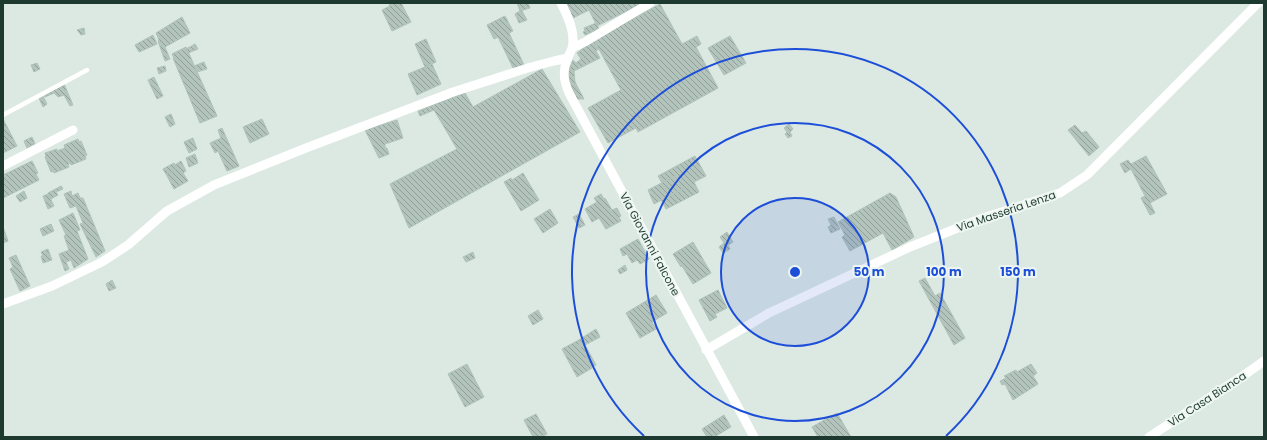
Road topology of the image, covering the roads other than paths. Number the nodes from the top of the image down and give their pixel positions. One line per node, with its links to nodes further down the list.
1 (561, 3): 4 (street)
2 (650, 3): 4 (street)
3 (1258, 3): 11 (street, Via Masseria Lenza)
4 (572, 48): 5 (street, Via Giovanni Falcone)
5 (568, 58): 10 (street); 11 (street, Via Giovanni Falcone)
6 (87, 70): 7 (lane)
7 (3, 115)
8 (73, 130): 9 (street)
9 (3, 166)
10 (3, 304)
11 (706, 350): 13 (street, Via Giovanni Falcone)
12 (1264, 361): 14 (street, Via Casa Bianca)
13 (754, 437)
14 (1149, 437)

